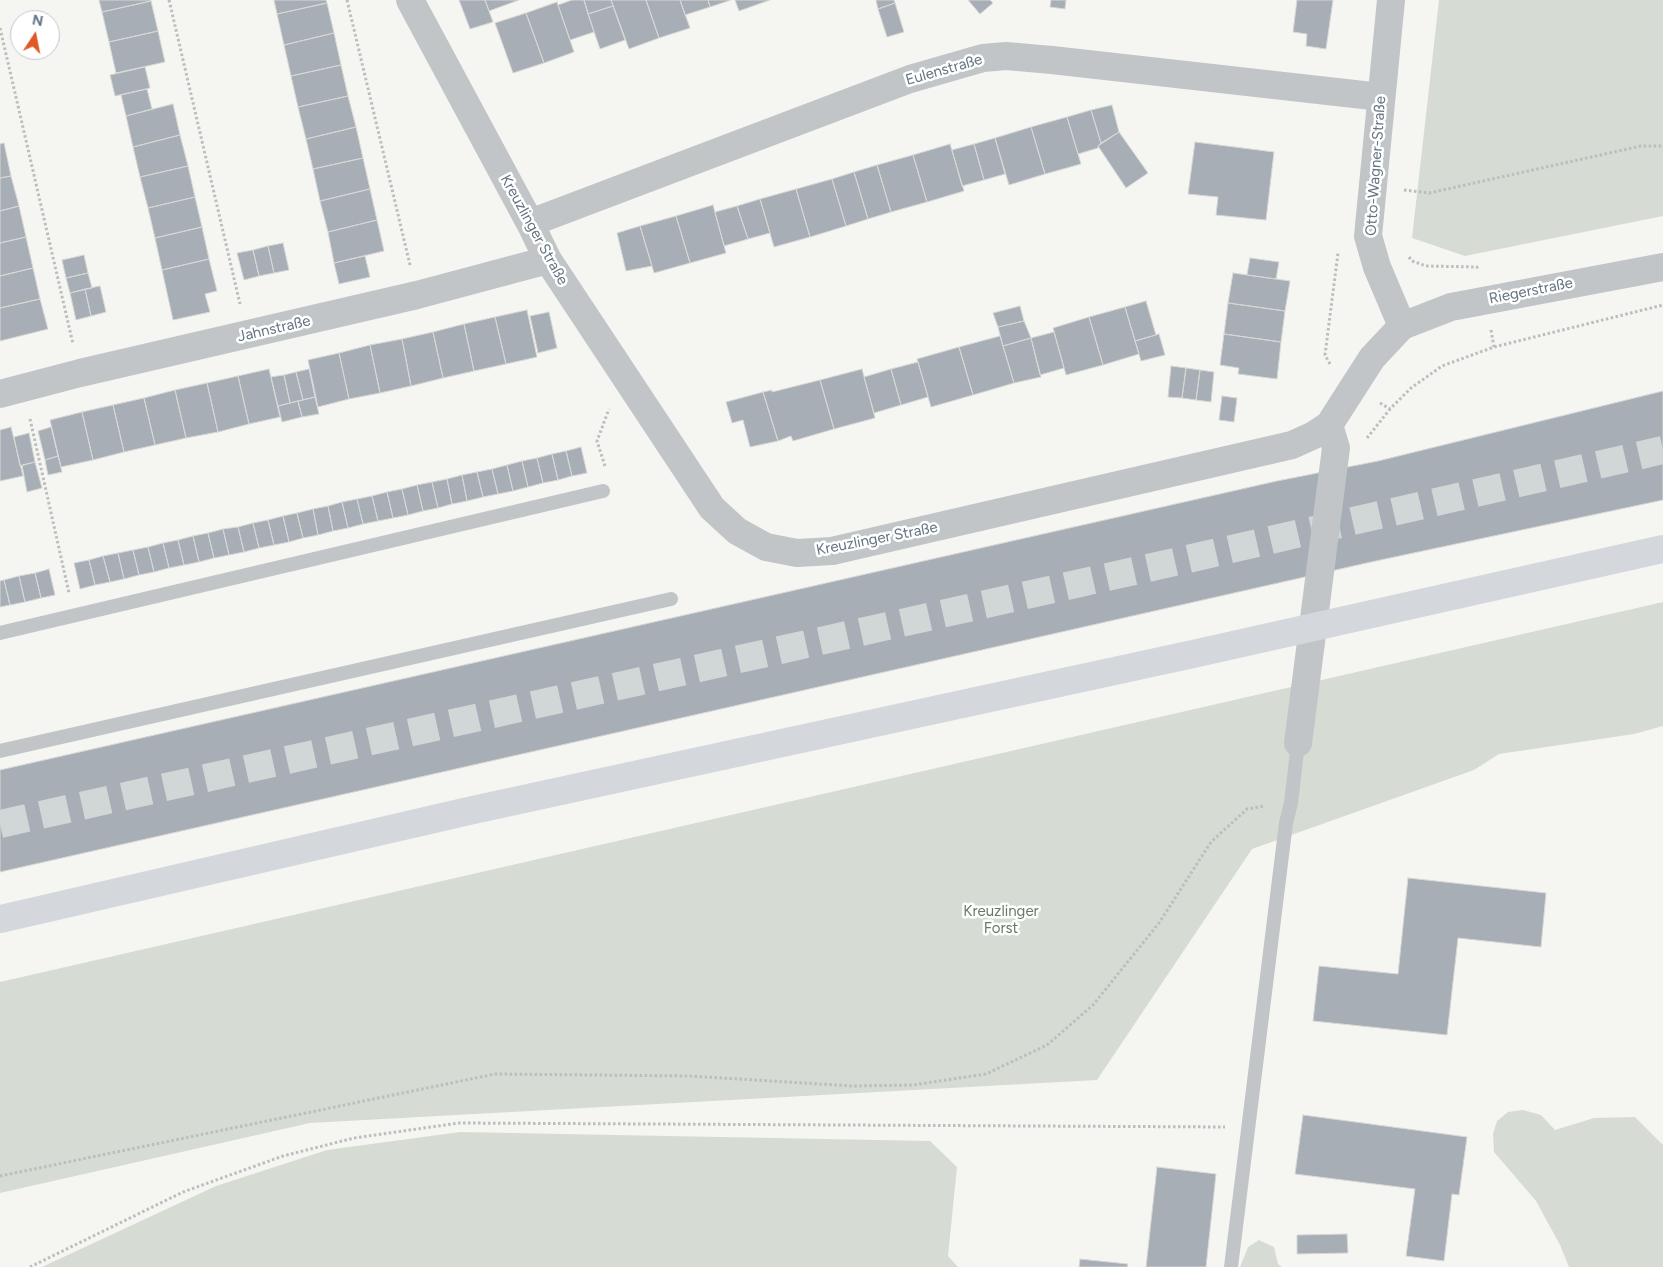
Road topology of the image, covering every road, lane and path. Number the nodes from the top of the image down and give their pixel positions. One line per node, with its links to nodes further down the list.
1 (169, 0): 17 (path)
2 (347, 0): 13 (path)
3 (410, 0): 9 (street, Kreuzlinger Straße)
4 (1391, 0): 6 (street, Otto-Wagner-Straße)
5 (0, 28): 19 (path)
6 (1381, 97): 9 (street, Eulenstraße); 16 (street, Otto-Wagner-Straße)
7 (1663, 146): 8 (path)
8 (1403, 198)
9 (530, 223): 11 (street, Kreuzlinger Straße)
10 (1404, 251): 14 (path)
11 (548, 260): 13 (street, Jahnstraße); 22 (street, Kreuzlinger Straße)
12 (1663, 267): 14 (street, Riegerstraße)
13 (418, 295): 17 (street, Jahnstraße)
14 (1484, 300): 16 (street, Riegerstraße); 18 (path)
15 (1663, 306): 18 (path)
16 (1402, 326): 20 (street, Kreuzlinger Straße)
17 (248, 335): 19 (street, Jahnstraße)
18 (1494, 346): 20 (path)
19 (80, 373): 21 (street, Jahnstraße)
20 (1354, 385): 23 (street, Kreuzlinger Straße)
21 (11, 391): 27 (path)
22 (635, 393): 23 (street, Kreuzlinger Straße); 24 (path)
23 (1332, 436): 29 (street)
24 (603, 491): 27 (lane)
25 (1663, 549): 32 (highway)
26 (671, 599): 30 (lane)
27 (74, 616): 28 (lane)
28 (0, 633)
29 (1298, 743): 31 (lane)
30 (0, 751)
31 (1291, 803): 33 (lane); 34 (path)
32 (0, 919)
33 (1248, 1128): 35 (path); 36 (lane)
34 (0, 1176)
35 (30, 1267)
36 (1231, 1267)

